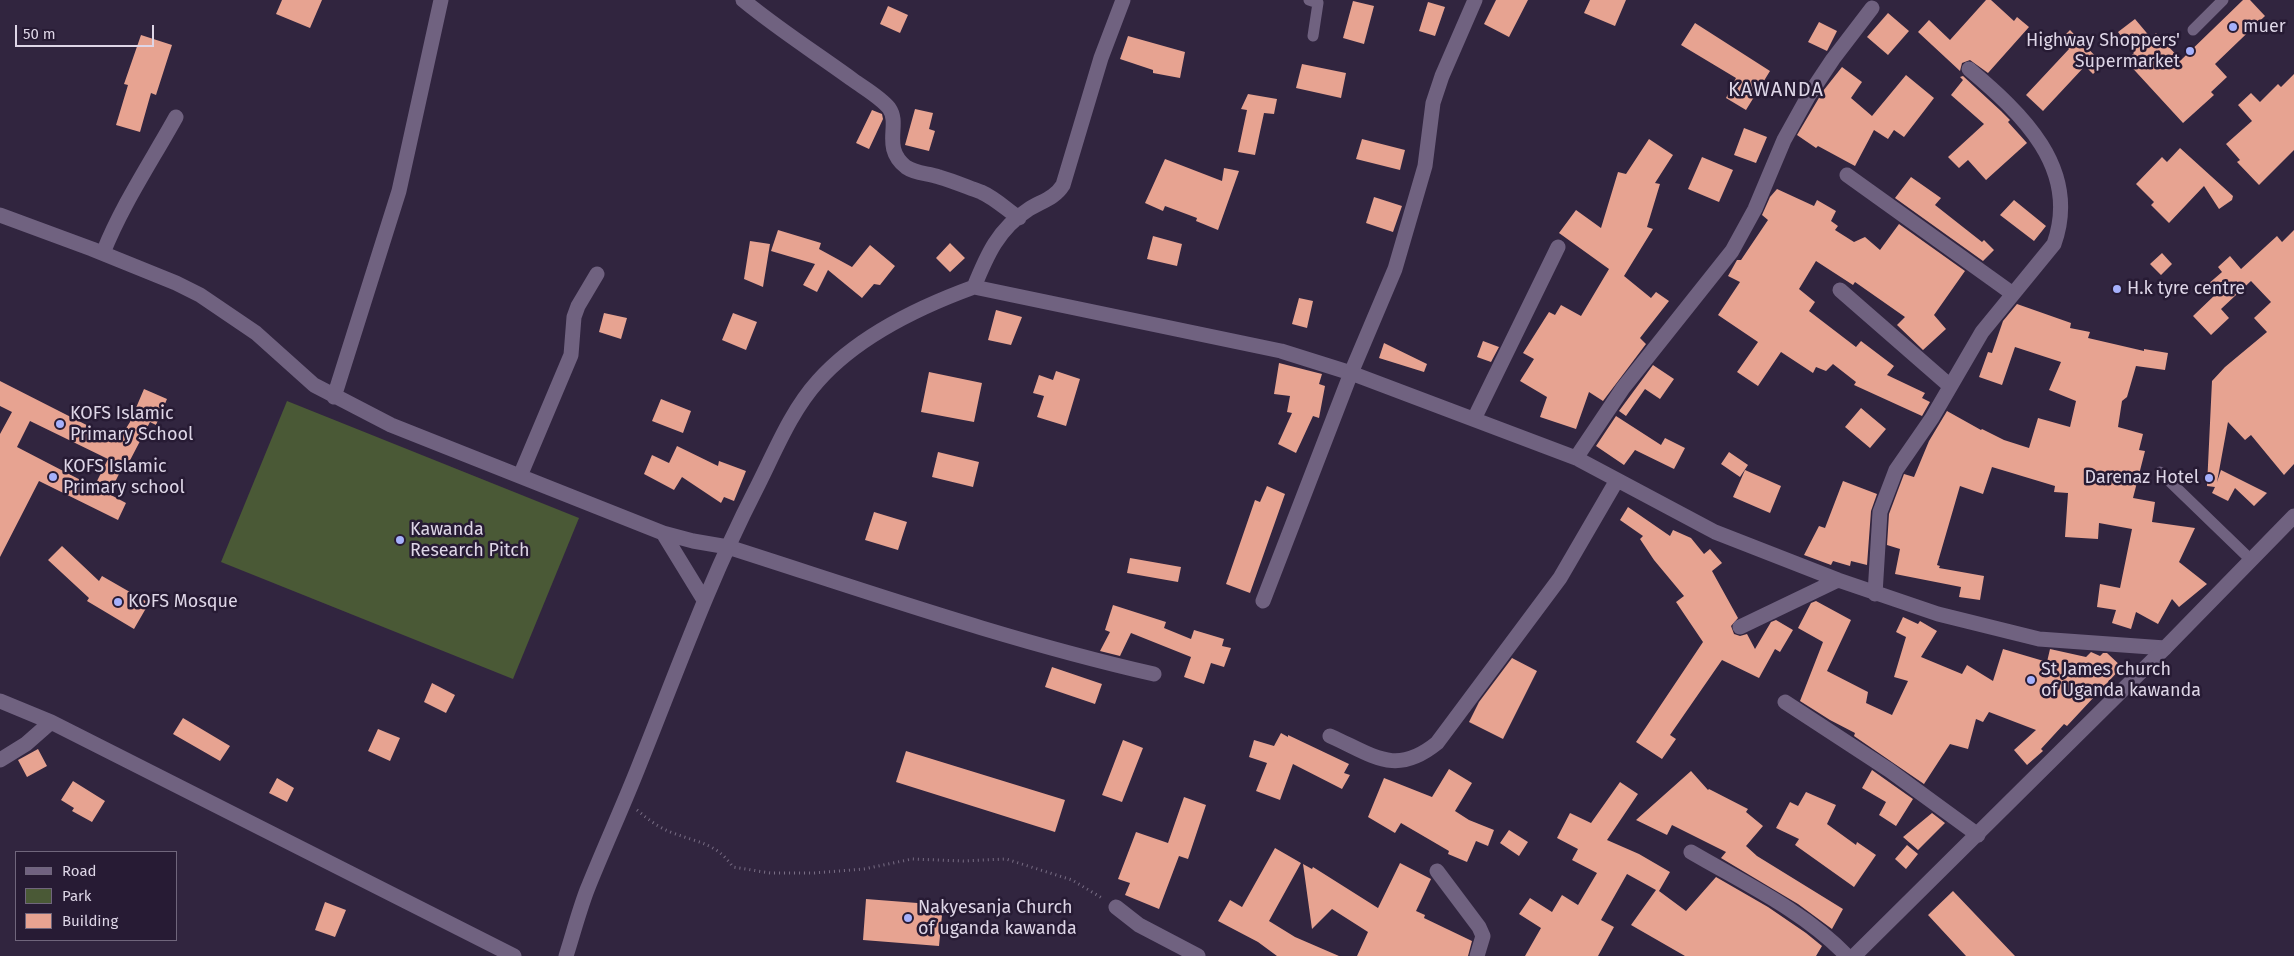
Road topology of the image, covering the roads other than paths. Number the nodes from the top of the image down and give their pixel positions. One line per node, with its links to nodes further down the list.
1 (441, 0): 23 (street)
2 (742, 0): 14 (street)
3 (1123, 0): 14 (street)
4 (1309, 0): 9 (lane)
5 (1475, 0): 21 (street)
6 (2223, 0): 8 (lane)
7 (1872, 8): 25 (street)
8 (2193, 30)
9 (1313, 36)
10 (1969, 69): 20 (street)
11 (176, 117): 16 (street)
12 (1847, 175): 20 (street)
13 (0, 215): 16 (street)
14 (1019, 218): 18 (street)
15 (1558, 247): 24 (street)
16 (103, 253): 23 (street)
17 (597, 274): 27 (street)
18 (974, 287): 21 (street); 31 (street)
19 (1840, 290): 22 (street)
20 (2013, 294): 22 (street)
21 (1351, 373): 24 (street); 36 (street)
22 (1950, 386): 34 (street)
23 (334, 397): 27 (street)
24 (1474, 419): 25 (street)
25 (1576, 458): 28 (street)
26 (2160, 472): 32 (lane)
27 (520, 476): 30 (street)
28 (1617, 480): 33 (street); 43 (street)
29 (2294, 516): 32 (street)
30 (663, 533): 31 (street); 35 (street)
31 (728, 547): 35 (street); 39 (street)
32 (2251, 560): 38 (street)
33 (1838, 580): 34 (street); 37 (street)
34 (1875, 594): 38 (street)
35 (704, 600): 51 (street)
36 (1263, 601)
37 (1740, 627)
38 (2165, 648): 45 (street)
39 (1154, 674)
40 (0, 701): 42 (street)
41 (1785, 702): 45 (street)
42 (51, 722): 44 (street); 49 (street)
43 (1330, 736)
44 (0, 760)
45 (1978, 835): 55 (street)
46 (1691, 852): 54 (street)
47 (1437, 871): 53 (street)
48 (1116, 907): 52 (street)
49 (493, 952): 50 (street)
50 (514, 956)
51 (566, 956)
52 (1198, 956)
53 (1477, 956)
54 (1847, 956)
55 (1854, 956)

